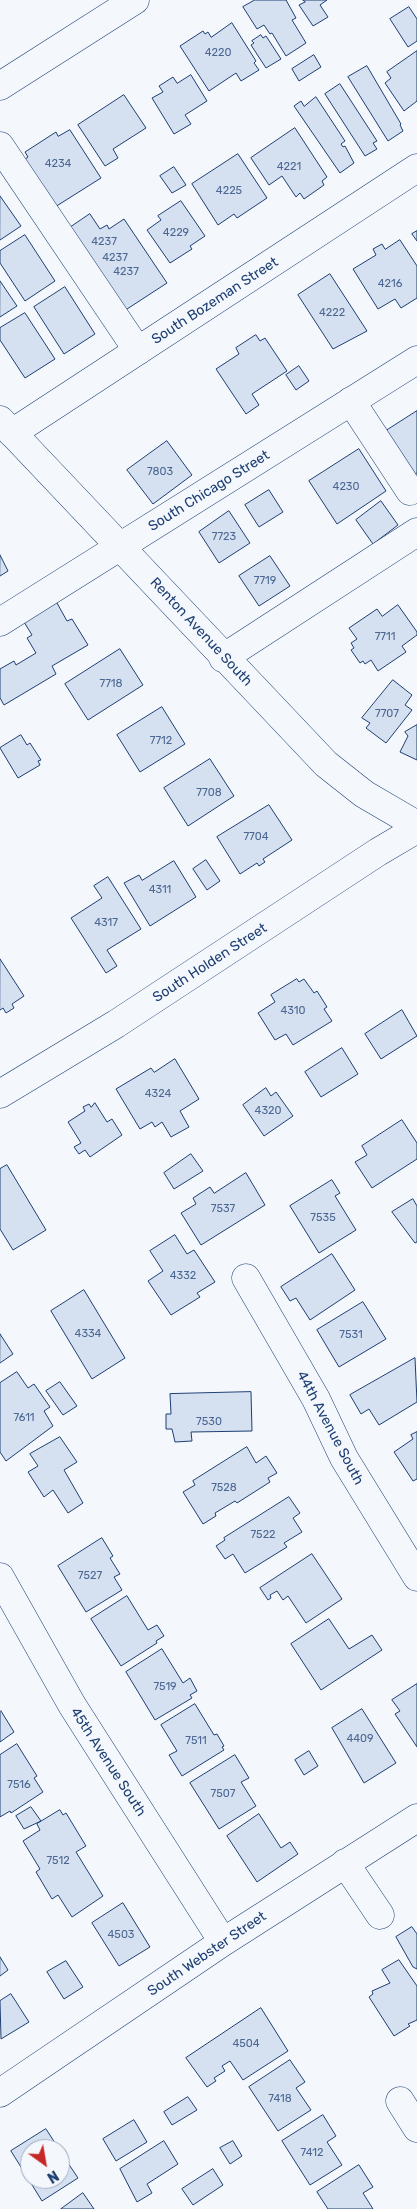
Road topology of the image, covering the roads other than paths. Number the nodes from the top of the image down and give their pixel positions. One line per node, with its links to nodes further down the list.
1 (135, 0): 2 (street)
2 (0, 86)
3 (0, 146): 5 (street)
4 (417, 168): 5 (street, South Bozeman Street)
5 (138, 351): 8 (street, South Bozeman Street)
6 (417, 360): 7 (street, South Chicago Street)
7 (351, 401): 9 (street); 11 (street, South Chicago Street)
8 (6, 427): 11 (street, Renton Avenue South)
9 (410, 491)
10 (417, 532): 13 (street)
11 (121, 547): 12 (street, South Chicago Street); 13 (street, Renton Avenue South)
12 (0, 622)
13 (224, 658): 14 (street, Renton Avenue South)
14 (417, 827): 15 (street, South Holden Street)
15 (0, 1094)
16 (246, 1278): 17 (street, 44th Avenue South)
17 (417, 1577)
18 (0, 1578): 22 (street, 45th Avenue South)
19 (417, 1818): 20 (street, South Webster Street)
20 (345, 1863): 21 (street); 22 (street, South Webster Street)
21 (380, 1915)
22 (223, 1942): 23 (street, South Webster Street)
23 (0, 2093)
24 (400, 2101): 25 (street)
25 (417, 2128)

